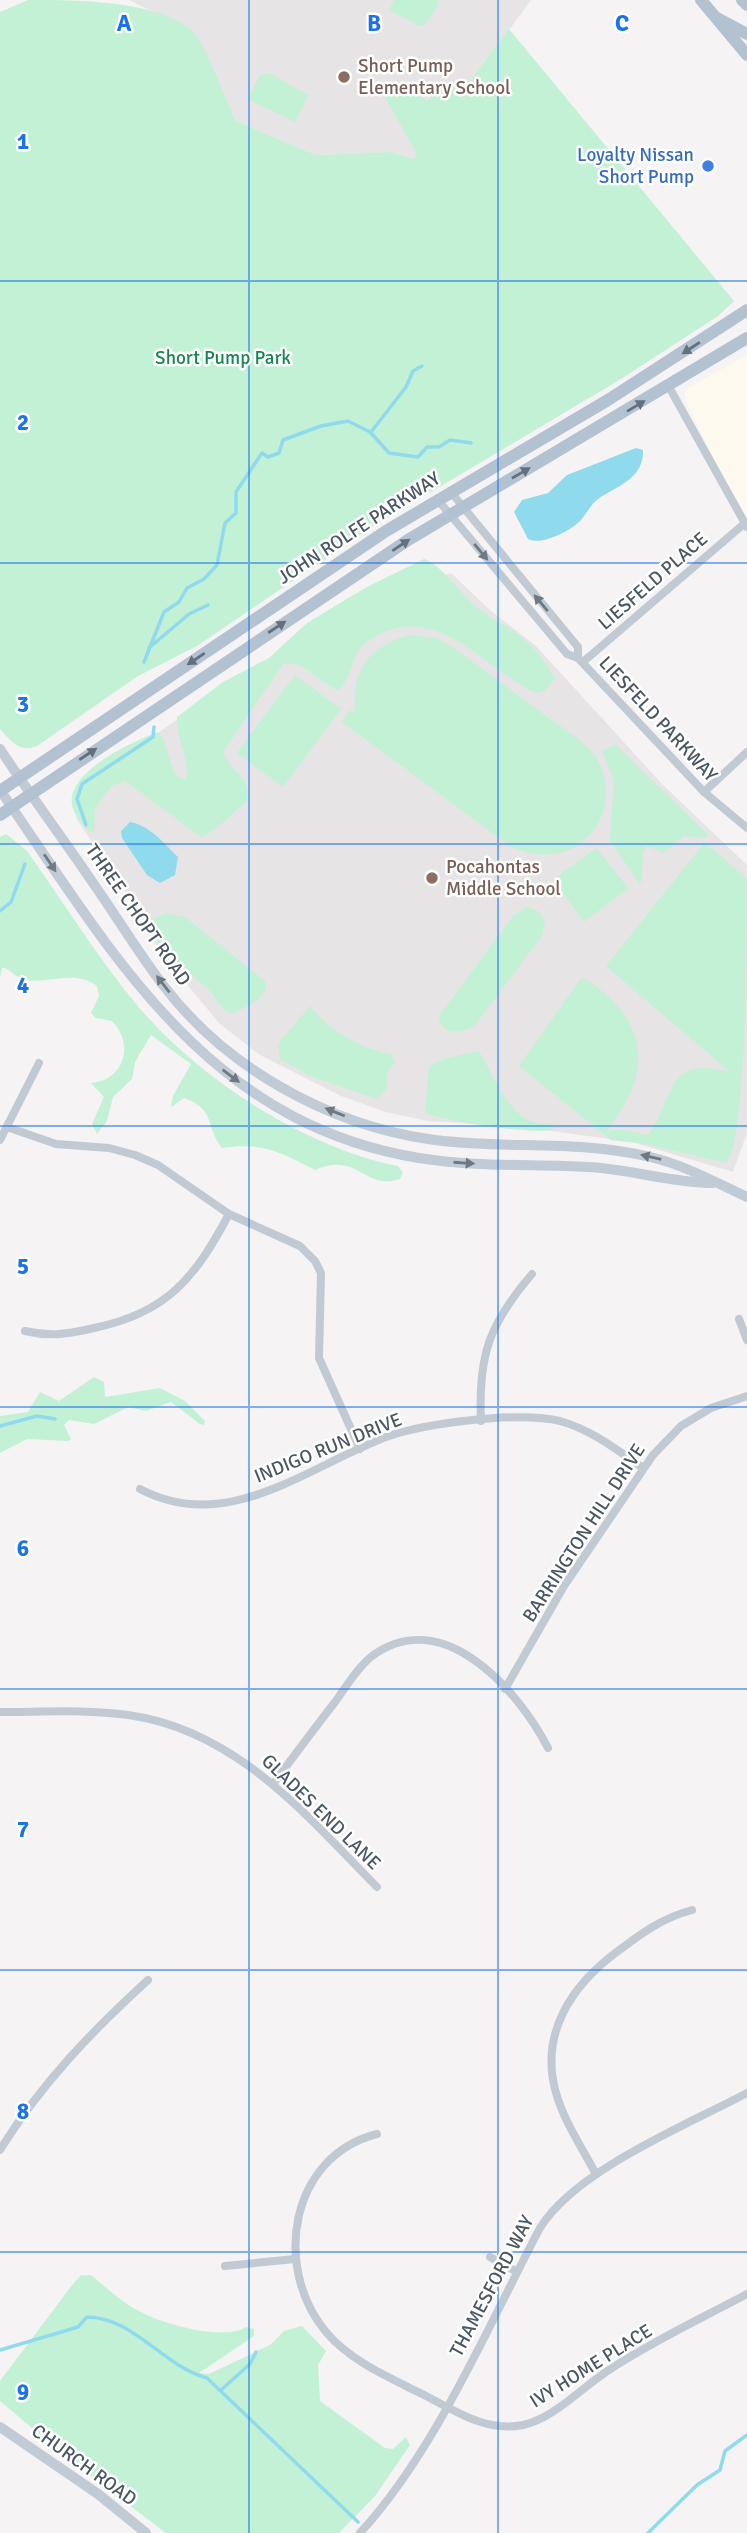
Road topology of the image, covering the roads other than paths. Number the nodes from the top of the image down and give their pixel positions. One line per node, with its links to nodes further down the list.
1 (701, 0): 4 (main road)
2 (742, 0): 3 (main road)
3 (747, 5)
4 (716, 18): 5 (main road); 6 (main road)
5 (747, 34)
6 (747, 55)
7 (747, 310): 10 (main road, JOHN ROLFE PARKWAY, one-way to 10)
8 (747, 338): 9 (main road, JOHN ROLFE PARKWAY)
9 (669, 387): 12 (main road, JOHN ROLFE PARKWAY, one-way to 9); 14 (street)
10 (450, 492): 11 (main road, JOHN ROLFE PARKWAY); 12 (street, LIESFELD PARKWAY)
11 (437, 499): 13 (street, LIESFELD PARKWAY); 18 (main road, JOHN ROLFE PARKWAY, one-way to 18)
12 (462, 507): 13 (main road, JOHN ROLFE PARKWAY); 15 (street, LIESFELD PARKWAY, one-way to 12)
13 (450, 515): 15 (street, LIESFELD PARKWAY, one-way to 15); 21 (main road, JOHN ROLFE PARKWAY, one-way to 13)
14 (746, 525): 15 (street, LIESFELD PLACE)
15 (581, 660): 20 (street, LIESFELD PARKWAY)
16 (0, 749): 18 (main road, THREE CHOPT ROAD)
17 (747, 752): 20 (street)
18 (20, 778): 19 (main road, JOHN ROLFE PARKWAY); 21 (main road, THREE CHOPT ROAD)
19 (0, 791): 22 (main road, THREE CHOPT ROAD)
20 (704, 792): 24 (street, LIESFELD PARKWAY)
21 (32, 793): 22 (main road, JOHN ROLFE PARKWAY); 28 (main road, THREE CHOPT ROAD, one-way to 21)
22 (11, 807): 23 (main road, JOHN ROLFE PARKWAY); 28 (main road, THREE CHOPT ROAD, one-way to 28)
23 (0, 815)
24 (747, 828)
25 (38, 1063): 26 (street)
26 (7, 1127): 27 (street); 30 (street)
27 (0, 1140)
28 (713, 1183): 29 (main road, THREE CHOPT ROAD)
29 (747, 1197)
30 (229, 1214): 33 (street); 37 (street)
31 (532, 1275): 36 (street)
32 (739, 1319): 34 (street)
33 (25, 1331)
34 (747, 1340)
35 (747, 1396): 38 (street, BARRINGTON HILL DRIVE)
36 (481, 1421): 37 (street, INDIGO RUN DRIVE); 38 (street, INDIGO RUN DRIVE)
37 (360, 1449): 39 (street, INDIGO RUN DRIVE)
38 (643, 1468): 40 (street, BARRINGTON HILL DRIVE)
39 (140, 1489)
40 (505, 1689): 42 (street); 43 (street)
41 (0, 1712): 43 (street, GLADES END LANE)
42 (548, 1748)
43 (273, 1784): 44 (street, GLADES END LANE)
44 (377, 1887)
45 (692, 1910): 50 (street)
46 (148, 1980): 49 (street)
47 (747, 2093): 50 (street, THAMESFORD WAY)
48 (377, 2134): 52 (street, IVY HOME PLACE)
49 (0, 2150)
50 (596, 2174): 54 (street, THAMESFORD WAY)
51 (490, 2257): 54 (street)
52 (295, 2259): 53 (street); 56 (street, IVY HOME PLACE)
53 (225, 2266)
54 (517, 2272): 56 (street, THAMESFORD WAY)
55 (747, 2294): 56 (street, IVY HOME PLACE)
56 (446, 2406): 59 (street, THAMESFORD WAY)
57 (0, 2427): 58 (main road, CHURCH ROAD)
58 (146, 2533)
59 (360, 2533)

